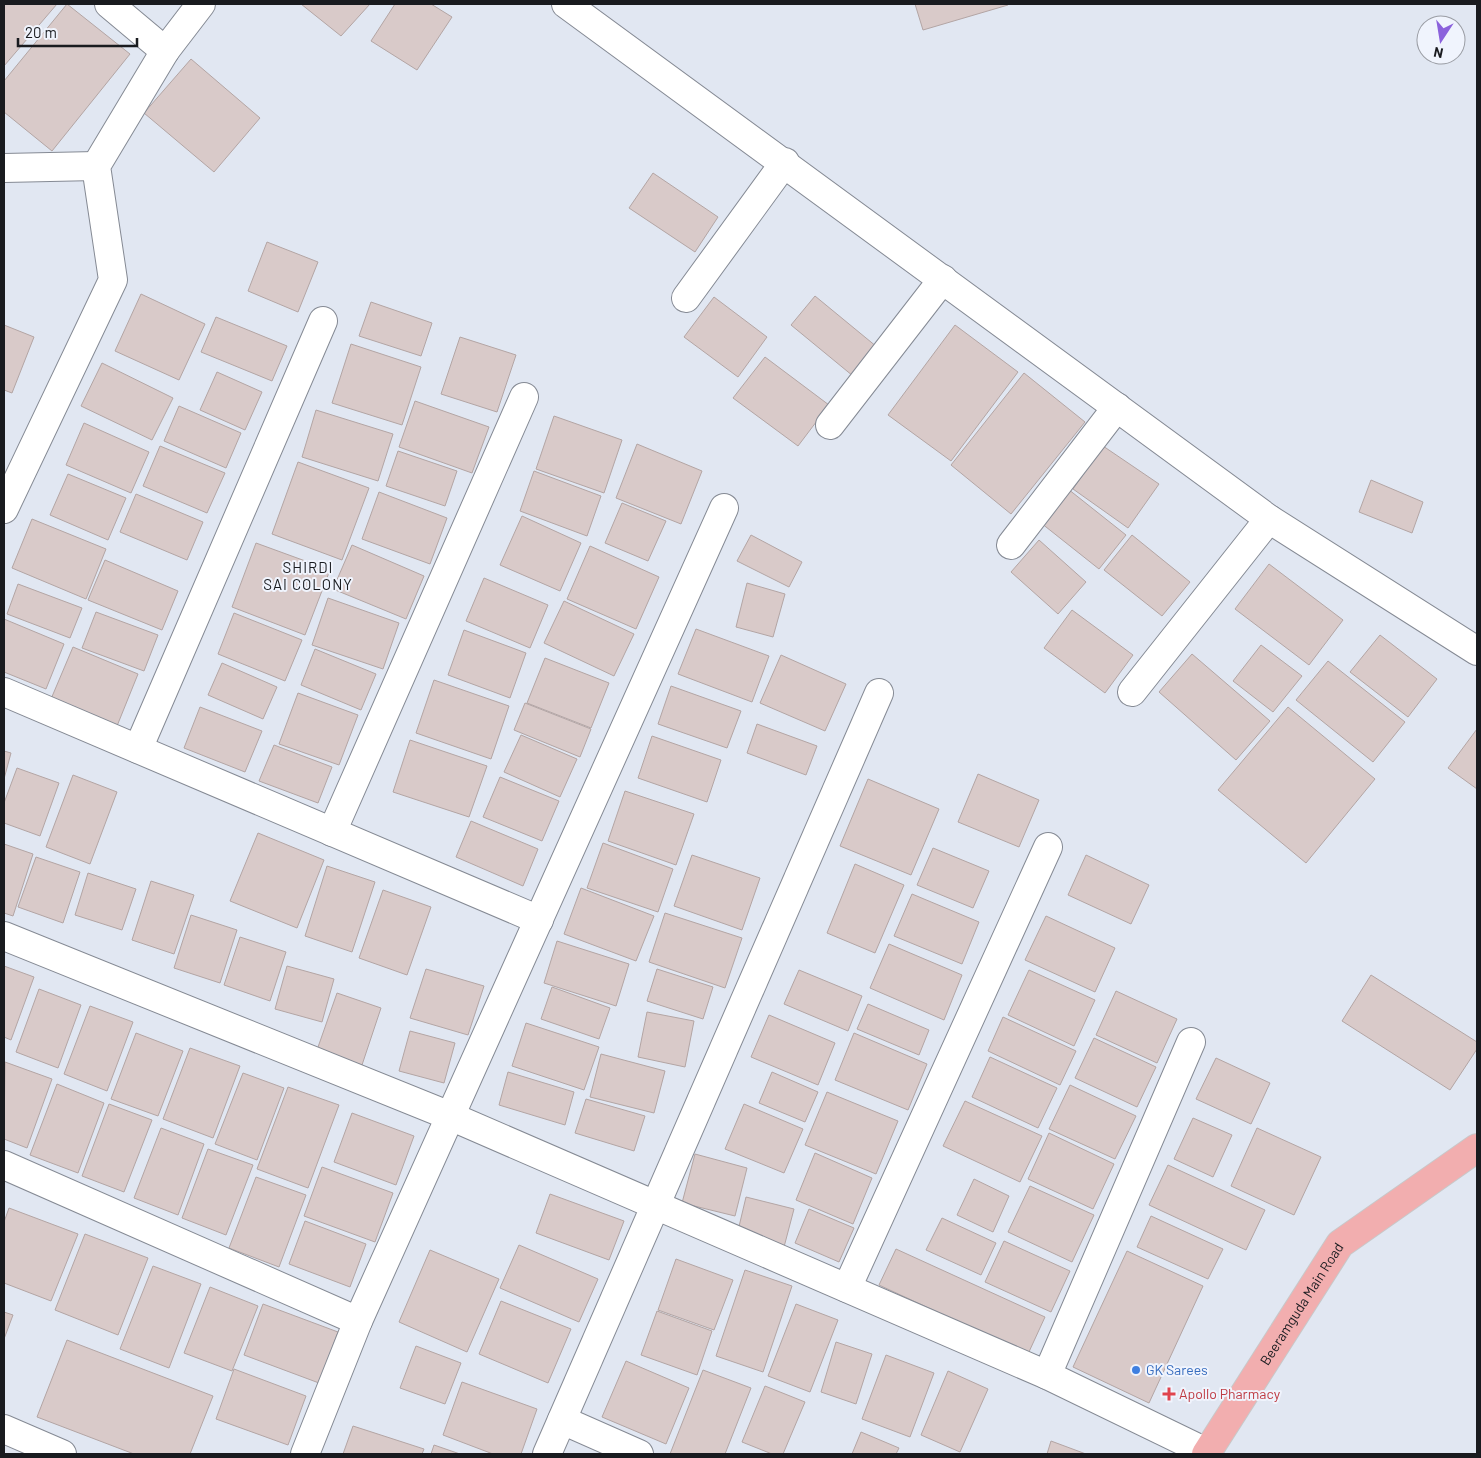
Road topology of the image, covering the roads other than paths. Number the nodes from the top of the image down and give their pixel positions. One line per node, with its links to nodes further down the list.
1 (110, 4): 4 (street)
2 (201, 4): 4 (street)
3 (580, 7): 5 (street)
4 (165, 51): 6 (street)
5 (785, 162): 8 (street); 9 (street)
6 (96, 166): 7 (street); 15 (street)
7 (4, 168)
8 (943, 279): 12 (street); 13 (street)
9 (686, 298)
10 (323, 321): 22 (street)
11 (524, 396): 23 (street)
12 (1117, 407): 16 (street); 17 (street)
13 (830, 425)
14 (724, 508): 25 (street)
15 (4, 509)
16 (1269, 519): 18 (street); 20 (street)
17 (1011, 545)
18 (1477, 651)
19 (4, 692): 22 (street)
20 (1132, 692)
21 (879, 693): 31 (street)
22 (138, 749): 23 (street)
23 (332, 832): 25 (street)
24 (1048, 847): 32 (street)
25 (538, 920): 28 (street)
26 (4, 936): 28 (street)
27 (1190, 1042): 34 (street)
28 (450, 1116): 31 (street); 33 (street)
29 (1477, 1148): 37 (main road, Beeramguda Main Road)
30 (4, 1165): 33 (street)
31 (655, 1205): 32 (street); 35 (street)
32 (847, 1288): 34 (street)
33 (358, 1320): 39 (street)
34 (1048, 1375): 37 (street)
35 (562, 1420): 40 (street); 41 (street)
36 (4, 1429): 38 (street)
37 (1206, 1453)
38 (62, 1454)
39 (305, 1454)
40 (547, 1454)
41 (640, 1454)

